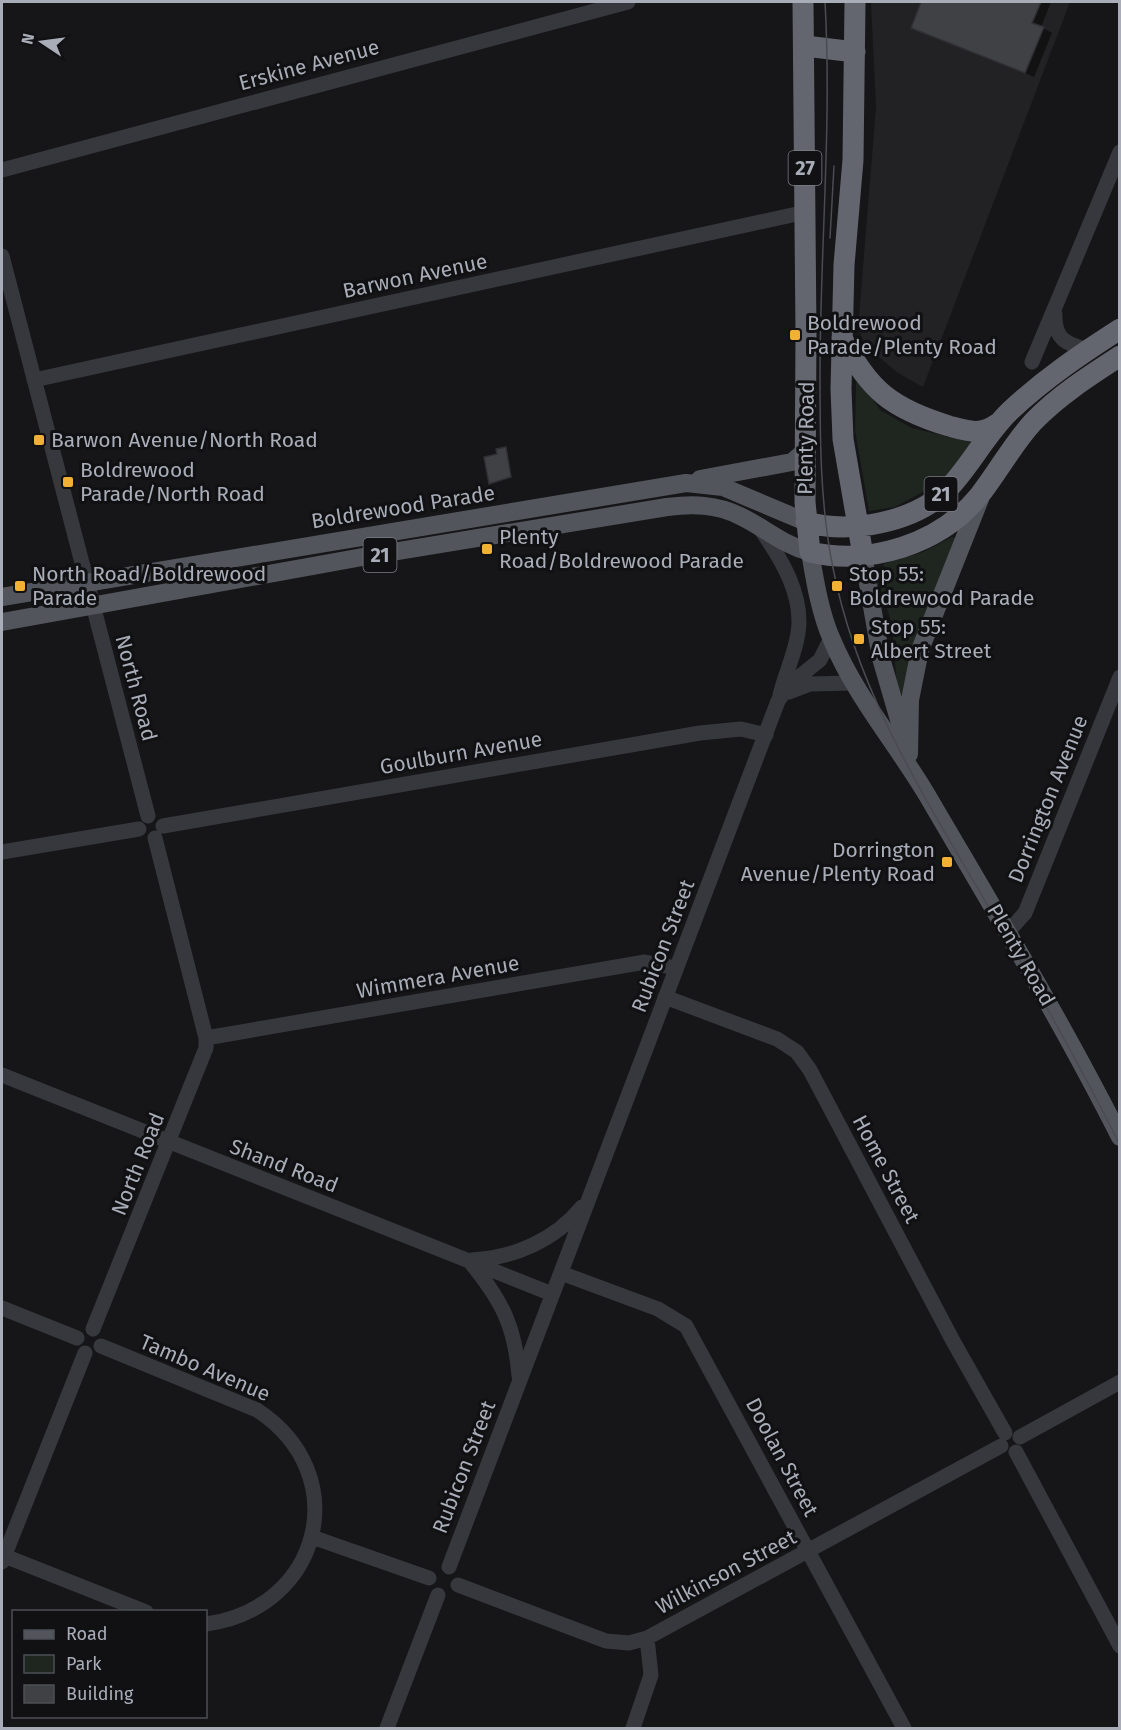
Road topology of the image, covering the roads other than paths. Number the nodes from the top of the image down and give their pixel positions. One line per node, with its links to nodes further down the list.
1 (628, 2): 7 (street, Erskine Avenue)
2 (803, 2): 4 (highway, Plenty Road / 27)
3 (855, 2): 5 (highway, Plenty Road / 27)
4 (805, 46): 5 (highway); 8 (highway, Plenty Road / 27)
5 (855, 52): 12 (highway, Plenty Road / 27)
6 (1119, 152): 10 (street)
7 (2, 170)
8 (806, 212): 16 (street, Barwon Avenue); 18 (highway, Plenty Road / 27)
9 (2, 256): 16 (street, North Road)
10 (1055, 311): 13 (street); 15 (street)
11 (1119, 329): 13 (highway, 21)
12 (841, 335): 17 (highway); 22 (highway, Plenty Road / 27)
13 (1088, 350): 17 (highway, 21)
14 (1119, 356): 20 (highway, 21)
15 (1032, 362)
16 (34, 380): 29 (street, North Road)
17 (998, 424): 22 (highway, 21)
18 (805, 451): 19 (main road); 21 (highway, Plenty Road / 27)
19 (686, 483): 21 (main road, Boldrewood Parade / 21); 24 (main road, Boldrewood Parade / 21)
20 (986, 486): 26 (highway, 21); 38 (main road)
21 (806, 522): 22 (highway, 21); 25 (highway, Plenty Road / 27)
22 (858, 526): 26 (highway, Plenty Road / 27)
23 (761, 530): 25 (main road, Boldrewood Parade / 21); 27 (main road, Boldrewood Parade / 21); 28 (street, Boldrewood Parade)
24 (364, 536): 27 (main road); 29 (main road, Boldrewood Parade / 21)
25 (810, 552): 26 (highway, 21); 33 (main road, Plenty Road / 27)
26 (863, 555): 38 (main road, Plenty Road / 27)
27 (368, 556): 31 (main road, Boldrewood Parade / 21)
28 (787, 573): 36 (street, Rubicon Street)
29 (85, 582): 30 (main road, Boldrewood Parade / 21); 31 (street, North Road)
30 (2, 597)
31 (93, 607): 32 (main road, Boldrewood Parade / 21); 40 (street, North Road)
32 (2, 622)
33 (831, 638): 35 (main road, Plenty Road / 27); 36 (street, Rubicon Street)
34 (1119, 677): 43 (street, Dorrington Avenue)
35 (853, 683): 36 (street, Rubicon Street); 39 (main road, Plenty Road / 27)
36 (776, 706): 37 (street, Rubicon Street)
37 (766, 735): 41 (street, Goulburn Avenue); 44 (street, Rubicon Street)
38 (909, 754): 39 (main road, Plenty Road / 27)
39 (916, 776): 43 (main road, Plenty Road / 27)
40 (144, 822): 41 (street); 42 (street)
41 (159, 832): 46 (street, North Road)
42 (2, 852)
43 (1008, 932): 48 (main road, Plenty Road / 27)
44 (676, 969): 45 (street, Rubicon Street); 46 (street, Wimmera Avenue)
45 (665, 997): 50 (street, Rubicon Street); 61 (street, Home Street)
46 (206, 1038): 49 (street, North Road)
47 (2, 1075): 49 (street, Shand Road)
48 (1119, 1137)
49 (169, 1143): 51 (street, Shand Road); 55 (street, North Road)
50 (590, 1196): 51 (street, Rubicon Street); 52 (street, Rubicon Street)
51 (469, 1261): 53 (street, Shand Road); 59 (street, Rubicon Street)
52 (561, 1273): 53 (street, Rubicon Street); 64 (street, Doolan Street)
53 (552, 1294): 59 (street, Rubicon Street)
54 (2, 1308): 56 (street)
55 (93, 1329): 56 (street); 57 (street)
56 (77, 1338): 58 (street)
57 (101, 1346): 58 (street); 63 (street, Tambo Avenue)
58 (85, 1353): 65 (street)
59 (519, 1382): 66 (street, Rubicon Street)
60 (1119, 1382): 62 (street)
61 (1003, 1440): 62 (street); 64 (street, Wilkinson Street)
62 (1018, 1444): 73 (street)
63 (312, 1538): 67 (street); 71 (street)
64 (809, 1551): 72 (street, Wilkinson Street); 76 (street, Doolan Street)
65 (2, 1557): 70 (street)
66 (448, 1567): 67 (street); 68 (street)
67 (429, 1578): 69 (street)
68 (458, 1585): 69 (street); 72 (street, Wilkinson Street)
69 (438, 1595): 74 (street)
70 (143, 1610)
71 (207, 1624)
72 (647, 1638): 75 (street)
73 (1119, 1646)
74 (387, 1728)
75 (633, 1728)
76 (904, 1728)

